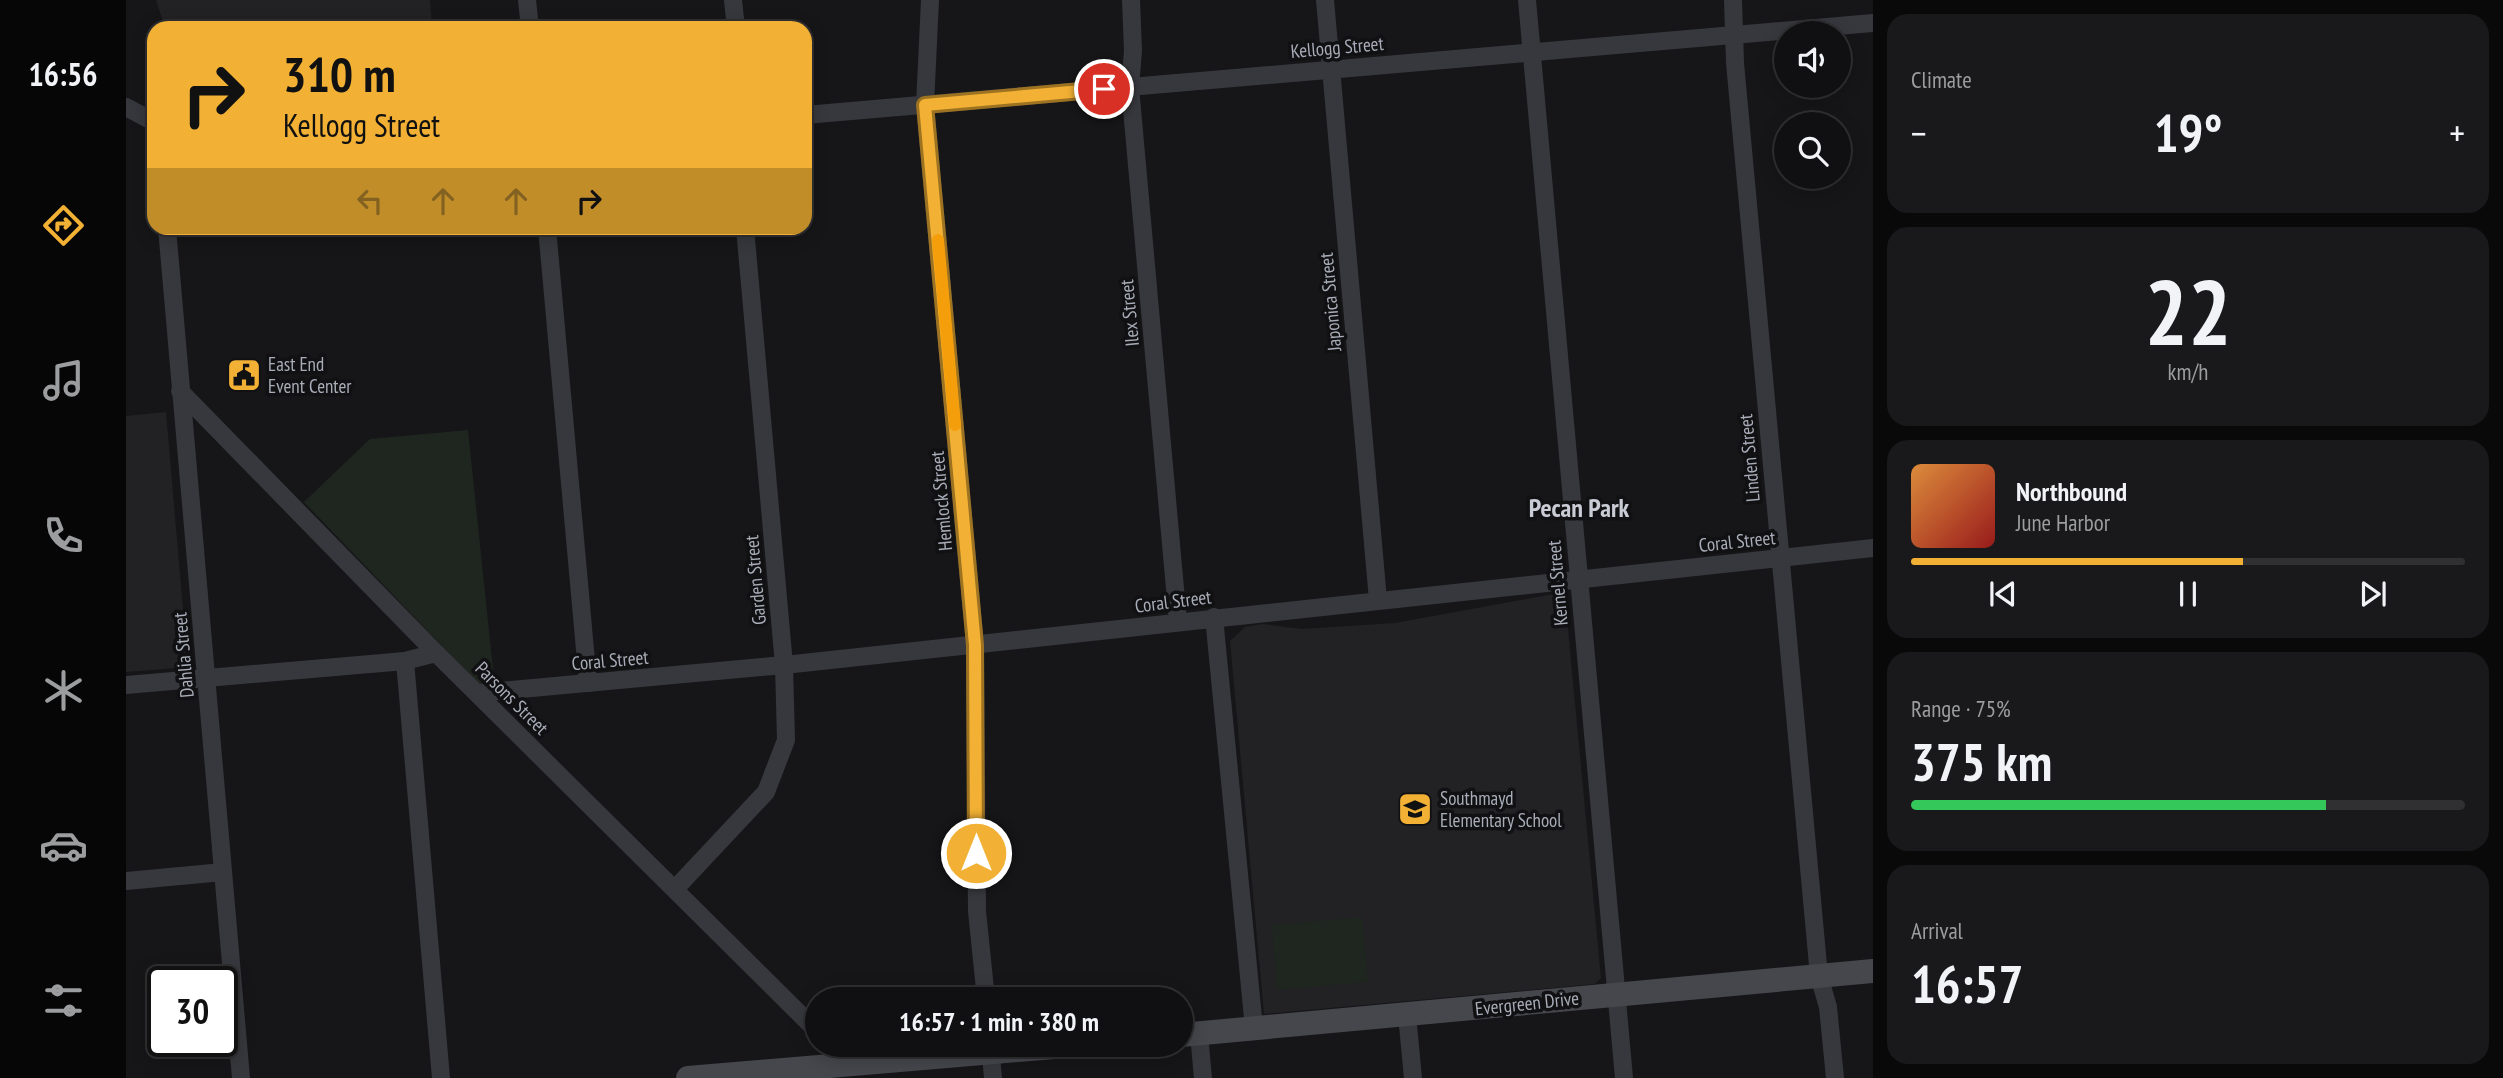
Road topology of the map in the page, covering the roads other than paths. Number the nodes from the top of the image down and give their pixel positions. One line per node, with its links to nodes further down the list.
1 (527, 0): 8 (street)
2 (733, 0): 9 (street)
3 (930, 0): 15 (street, Hemlock Street)
4 (1131, 0): 14 (street, Ilex Street)
5 (1325, 0): 13 (street, Japonica Street)
6 (1527, 0): 12 (street, Kernel Street)
7 (1733, 0): 11 (street, Linden Street)
8 (529, 21)
9 (735, 21)
10 (1873, 23): 11 (street, Kellogg Street)
11 (1734, 34): 12 (street, Kellogg Street); 24 (street, Linden Street)
12 (1531, 52): 13 (street, Kellogg Street); 25 (street, Kernel Street)
13 (1331, 68): 14 (street, Kellogg Street); 26 (street, Japonica Street)
14 (1130, 87): 15 (street, Kellogg Street); 28 (street, Ilex Street)
15 (925, 105): 17 (street, Kellogg Street); 29 (street, Hemlock Street)
16 (126, 107): 18 (street)
17 (812, 114)
18 (147, 118)
19 (168, 235): 22 (street, Dahlia Street)
20 (548, 235): 34 (street)
21 (746, 235): 32 (street, Garden Street)
22 (180, 391): 30 (street, Parsons Street); 33 (street, Dahlia Street)
23 (1873, 548): 24 (street, Coral Street)
24 (1778, 558): 25 (street, Coral Street); 41 (street, Linden Street)
25 (1578, 579): 26 (street, Coral Street); 43 (street, Kernel Street)
26 (1378, 600): 27 (street, Coral Street)
27 (1214, 617): 28 (street, Coral Street); 46 (street)
28 (1178, 622): 29 (street, Coral Street)
29 (975, 645): 32 (street, Coral Street); 42 (street, Hemlock Street)
30 (436, 653): 31 (street); 36 (street, Parsons Street)
31 (405, 660): 33 (street); 53 (street)
32 (784, 665): 34 (street, Coral Street); 39 (street, Garden Street)
33 (206, 678): 35 (street); 37 (street, Dahlia Street)
34 (588, 683): 36 (street, Coral Street)
35 (126, 685)
36 (478, 694): 39 (street, Parsons Street)
37 (223, 872): 38 (street); 52 (street, Dahlia Street)
38 (126, 881)
39 (675, 889): 45 (street, Parsons Street)
40 (1873, 971): 41 (street, Evergreen Drive)
41 (1819, 976): 43 (street, Evergreen Drive); 59 (street, Linden Street)
42 (985, 987)
43 (1616, 995): 44 (street, Evergreen Drive); 58 (street, Kernel Street)
44 (1407, 1015): 46 (street, Evergreen Drive); 57 (street)
45 (805, 1019)
46 (1254, 1028): 47 (street, Evergreen Drive)
47 (1193, 1035)
48 (1193, 1045): 56 (street)
49 (828, 1057): 51 (street)
50 (991, 1057): 55 (street)
51 (784, 1074): 54 (street)
52 (241, 1078)
53 (441, 1078)
54 (688, 1078)
55 (993, 1078)
56 (1203, 1078)
57 (1413, 1078)
58 (1624, 1078)
59 (1835, 1078)

